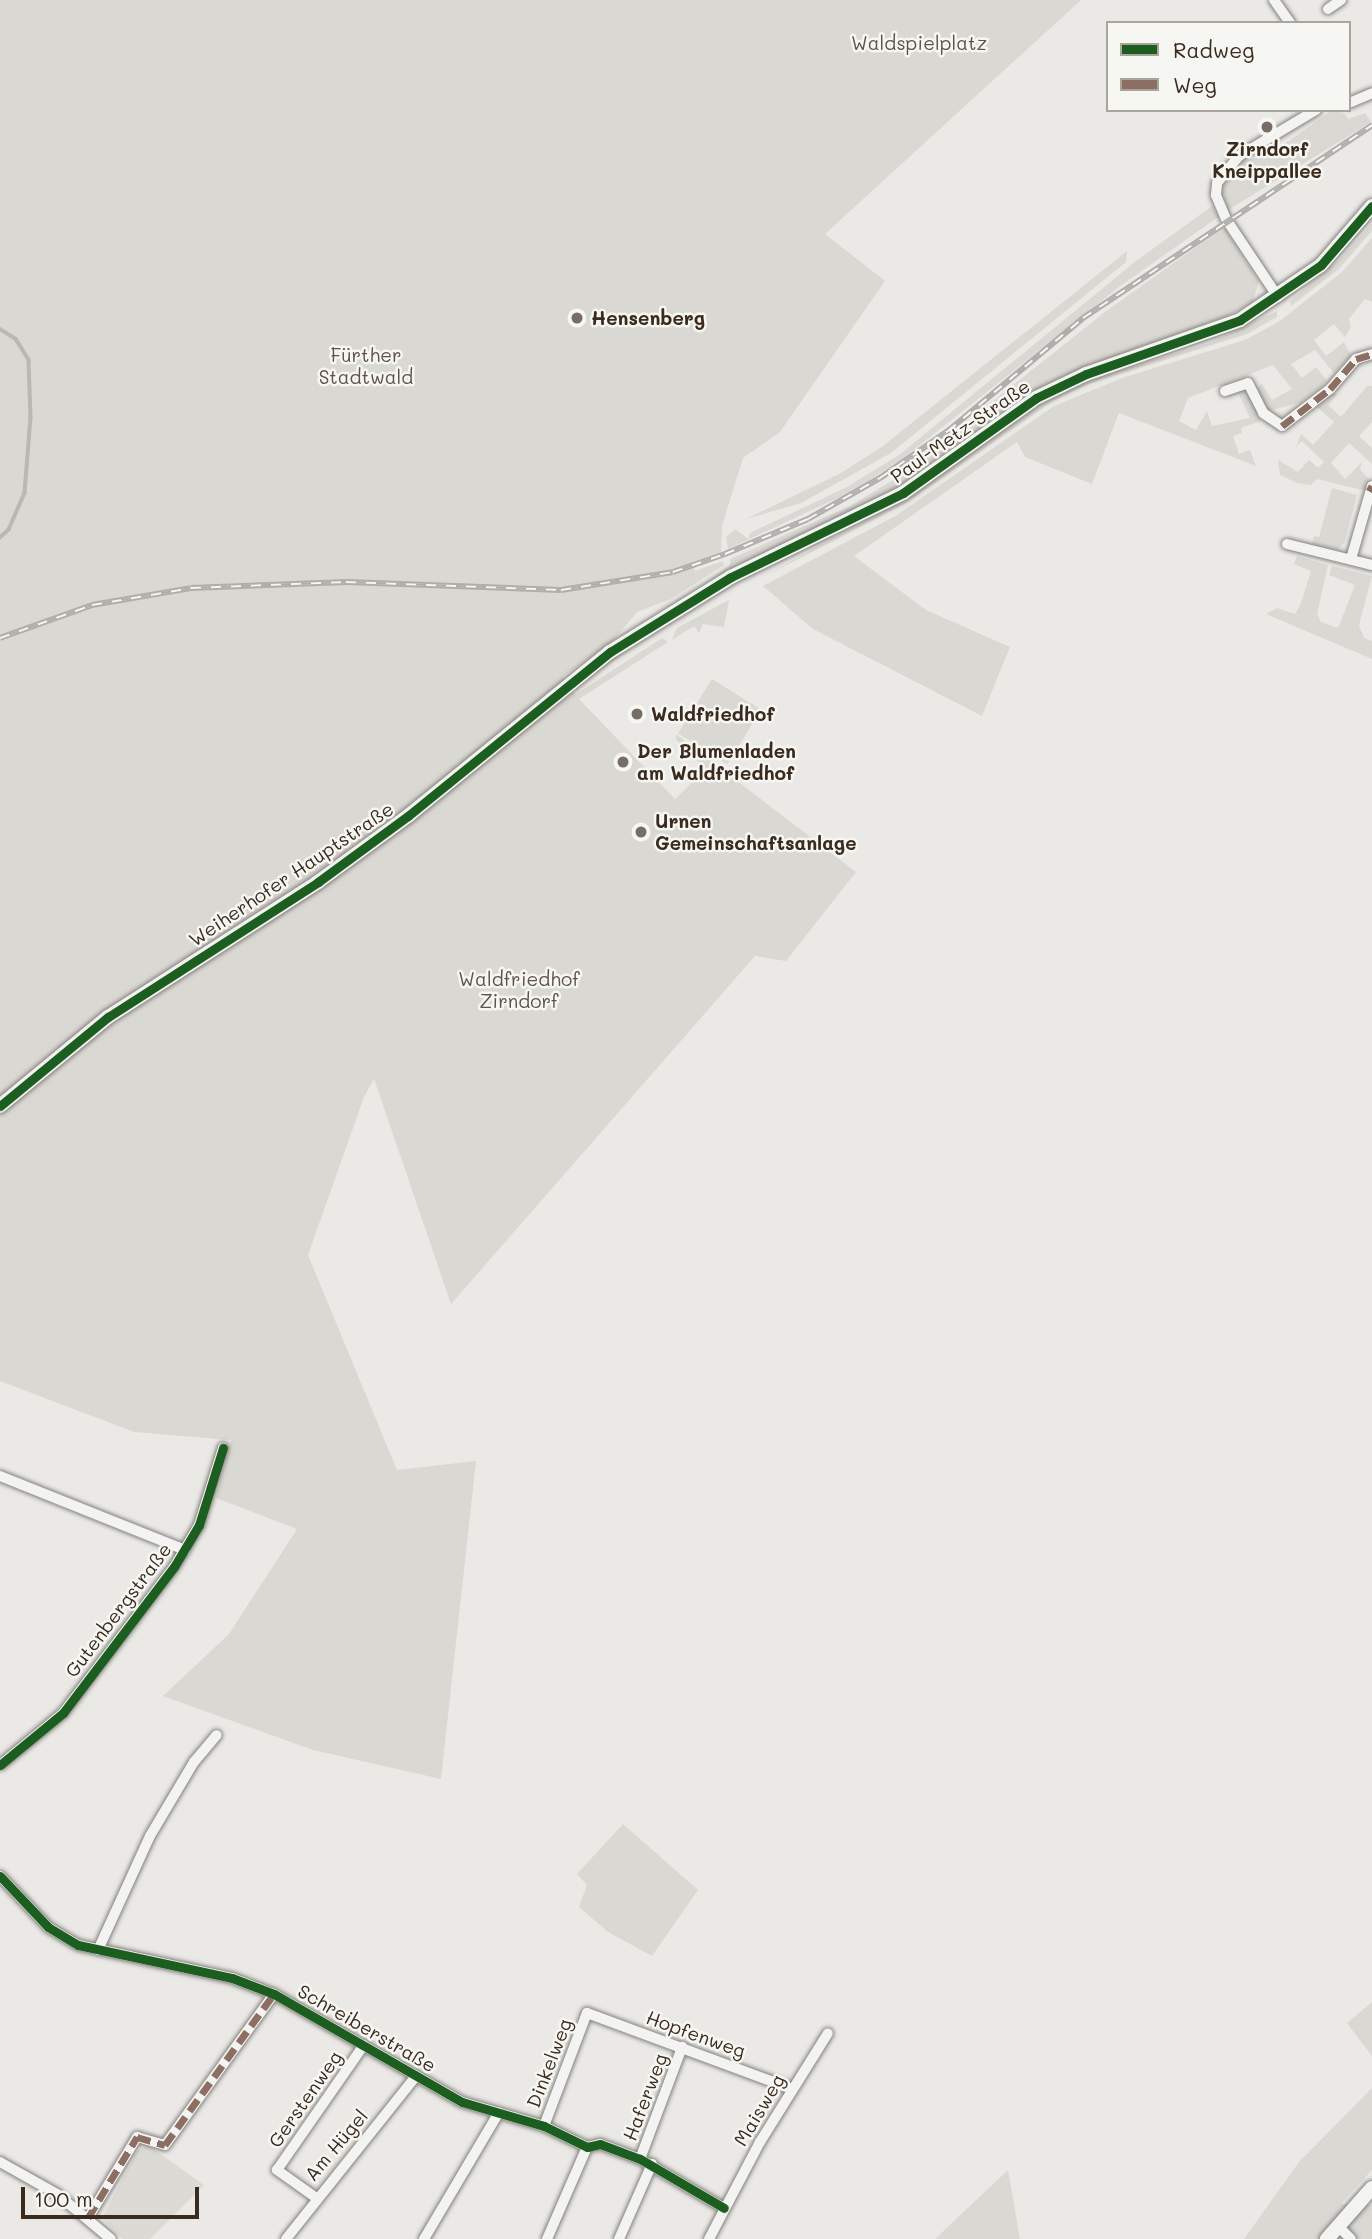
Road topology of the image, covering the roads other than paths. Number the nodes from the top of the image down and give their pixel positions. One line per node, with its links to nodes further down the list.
1 (1274, 0): 4 (street)
2 (1341, 0): 3 (street)
3 (1328, 9)
4 (1289, 21)
5 (1372, 93): 6 (street)
6 (1351, 102)
7 (1313, 112): 9 (street)
8 (1372, 206): 9 (street, Paul-Metz-Straße)
9 (1278, 297): 16 (street, Paul-Metz-Straße)
10 (1372, 353): 11 (street)
11 (1224, 391)
12 (1371, 489): 14 (street)
13 (1287, 544): 14 (street)
14 (1351, 559): 15 (street)
15 (1372, 565)
16 (702, 595): 17 (street, Weiherhofer Hauptstraße)
17 (0, 1106)
18 (223, 1448): 20 (street, Gutenbergstraße)
19 (0, 1476): 20 (street)
20 (185, 1550): 22 (street, Gutenbergstraße)
21 (217, 1735): 24 (street)
22 (0, 1765)
23 (0, 1876): 24 (street, Schreiberstraße)
24 (98, 1950): 25 (street, Schreiberstraße)
25 (274, 1994): 28 (street, Schreiberstraße); 41 (street)
26 (587, 2013): 29 (street, Hopfenweg); 33 (street, Dinkelweg)
27 (828, 2033): 31 (street, Maisweg)
28 (364, 2045): 30 (street, Schreiberstraße); 39 (street, Gerstenweg)
29 (682, 2048): 31 (street, Hopfenweg); 35 (street, Haferweg)
30 (416, 2076): 32 (street, Schreiberstraße); 39 (street, Am Hügel)
31 (792, 2089): 40 (street, Maisweg)
32 (499, 2112): 33 (street, Schreiberstraße); 45 (street)
33 (544, 2126): 34 (street, Schreiberstraße)
34 (587, 2147): 35 (street, Schreiberstraße); 46 (street)
35 (640, 2159): 37 (street, Schreiberstraße)
36 (0, 2162): 41 (street)
37 (652, 2164): 40 (street, Schreiberstraße); 47 (street)
38 (1372, 2188): 42 (street)
39 (315, 2197): 44 (street, Am Hügel)
40 (724, 2208): 48 (street, Maisweg)
41 (88, 2218): 43 (street)
42 (1338, 2226): 49 (street); 50 (street)
43 (111, 2239)
44 (286, 2239)
45 (424, 2239)
46 (547, 2239)
47 (619, 2239)
48 (709, 2239)
49 (1327, 2239)
50 (1350, 2239)

